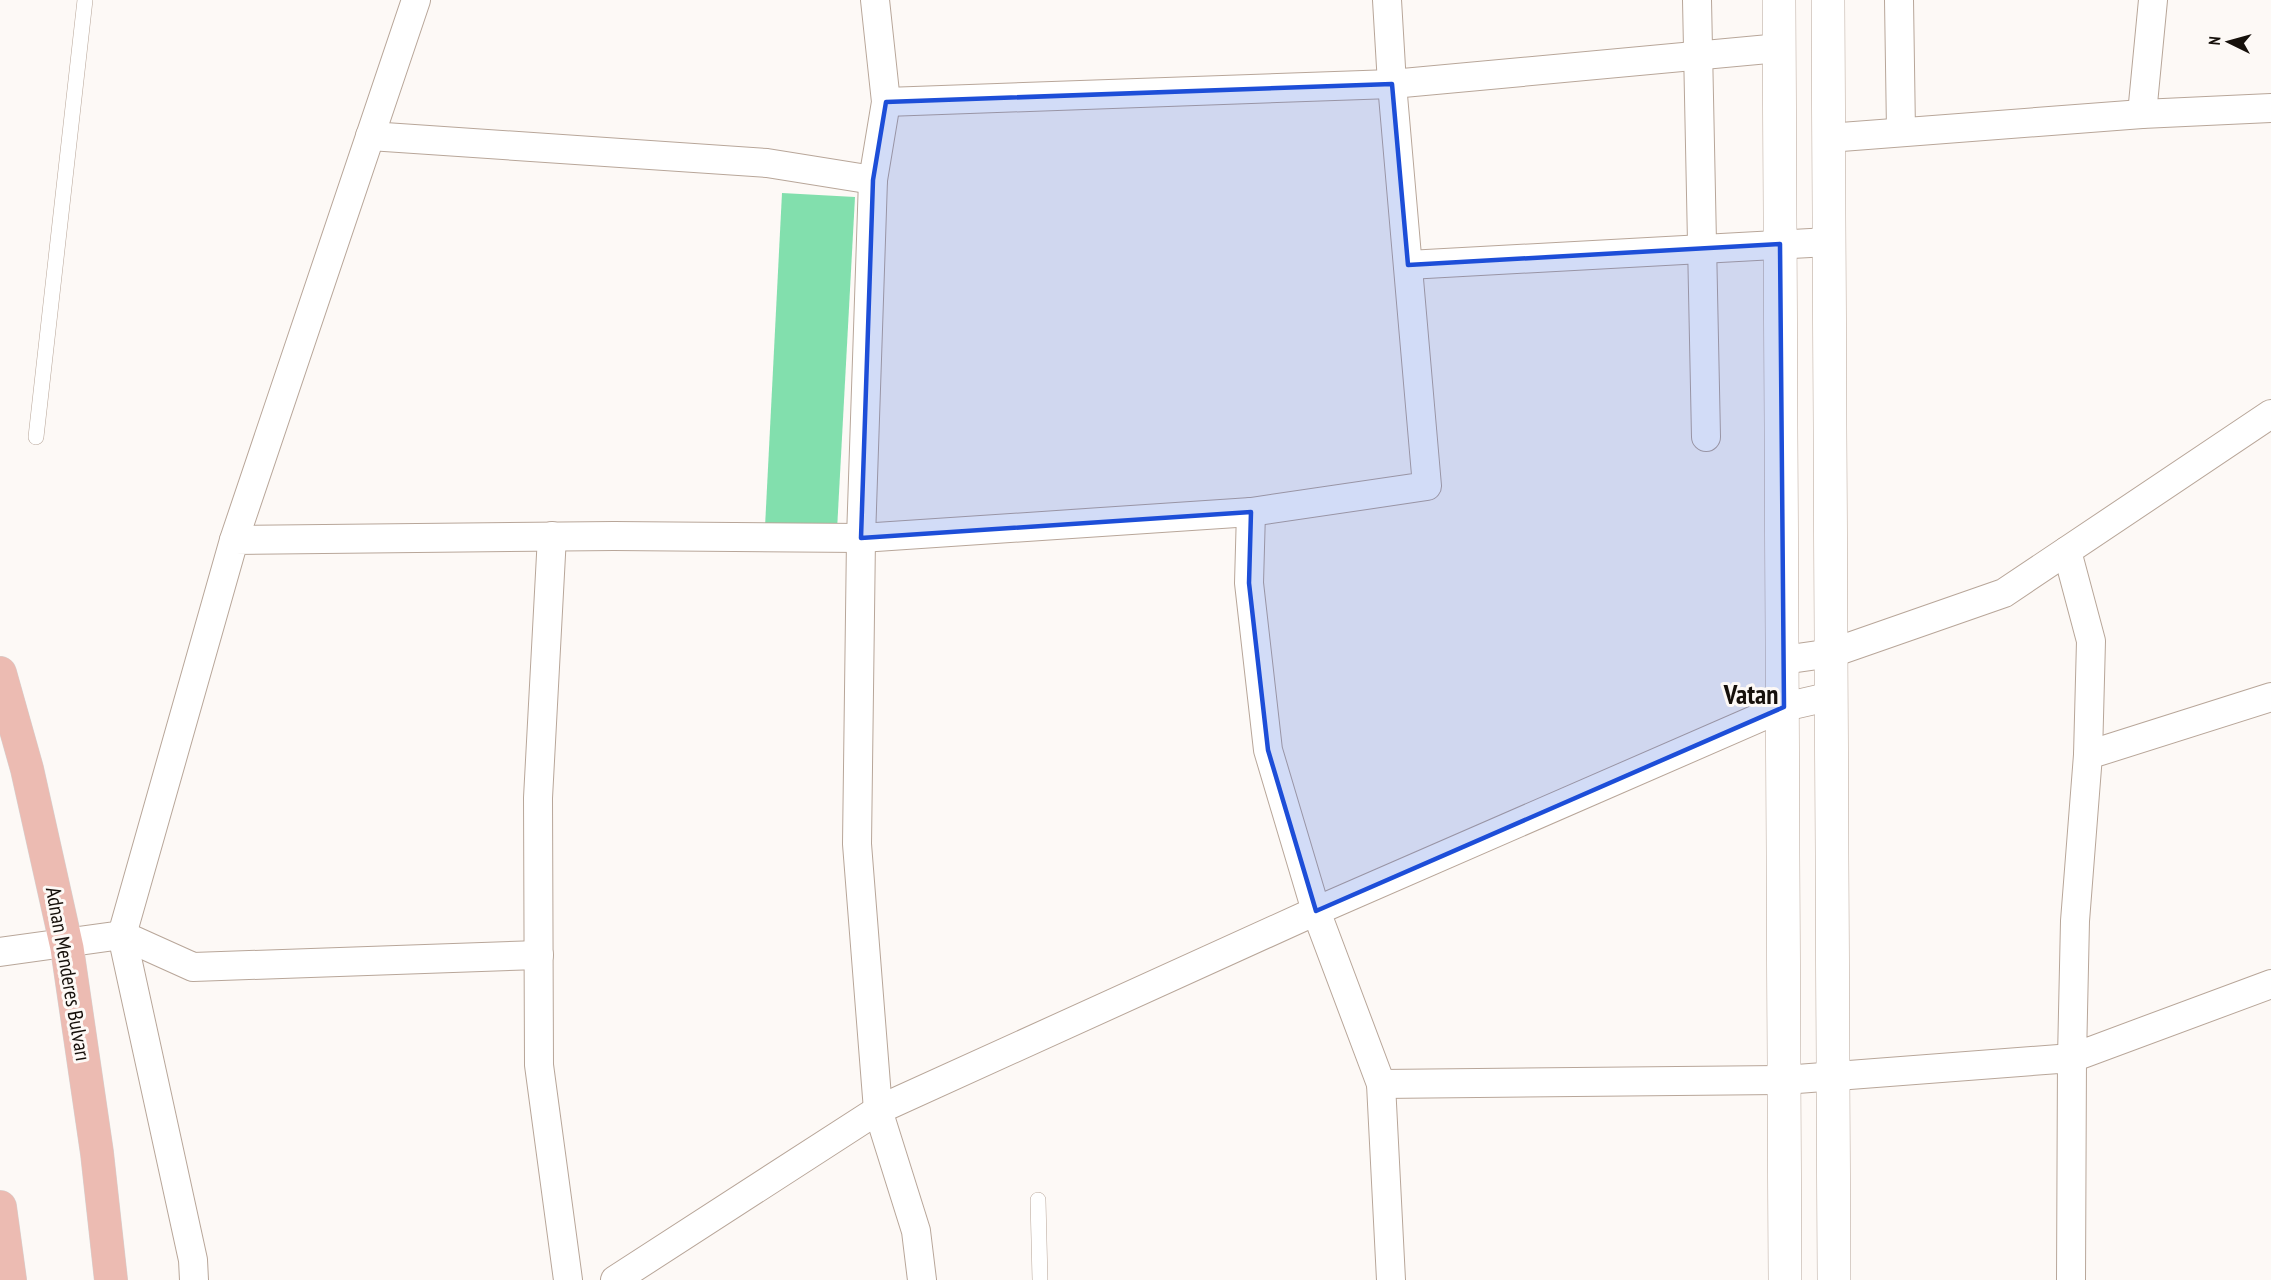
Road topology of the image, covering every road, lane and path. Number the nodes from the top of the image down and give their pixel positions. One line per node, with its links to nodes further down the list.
1 (85, 0): 26 (lane)
2 (416, 0): 17 (street)
3 (875, 0): 13 (street)
4 (1387, 0): 12 (street)
5 (1697, 0): 11 (street)
6 (1779, 0): 10 (street)
7 (1828, 0): 18 (street)
8 (1899, 0): 16 (street)
9 (2153, 0): 15 (street)
10 (1780, 48): 11 (street); 21 (street)
11 (1698, 55): 12 (street); 22 (street)
12 (1392, 84): 13 (street); 23 (street)
13 (886, 102): 19 (street)
14 (2271, 108): 15 (street)
15 (2142, 114): 16 (street)
16 (1901, 131): 18 (street)
17 (370, 135): 19 (street); 30 (street)
18 (1828, 138): 20 (street)
19 (873, 180): 29 (street)
20 (1829, 242): 21 (street); 32 (street)
21 (1780, 244): 22 (street); 33 (street)
22 (1702, 248): 23 (street); 25 (street)
23 (1408, 265): 27 (street)
24 (2271, 414): 31 (street)
25 (1706, 436)
26 (36, 437)
27 (1251, 512): 29 (street); 39 (street)
28 (552, 536): 29 (street); 30 (street); 43 (street)
29 (861, 538): 49 (street)
30 (234, 540): 40 (street)
31 (2067, 551): 32 (street); 38 (street)
32 (1832, 653): 33 (street); 35 (street)
33 (1783, 660): 37 (street)
34 (0, 673): 41 (main road, Adnan Menderes Bulvarı)
35 (1832, 696): 37 (street); 46 (street)
36 (2271, 697): 38 (street)
37 (1784, 707): 39 (street); 47 (street)
38 (2088, 755): 45 (street)
39 (1316, 910): 48 (street); 49 (street)
40 (122, 935): 41 (street); 43 (street); 54 (street)
41 (66, 943): 42 (street); 53 (main road, Adnan Menderes Bulvarı)
42 (0, 952)
43 (539, 955): 55 (street)
44 (2271, 984): 45 (street)
45 (2072, 1058): 46 (street); 62 (street)
46 (1834, 1077): 47 (street); 61 (street)
47 (1784, 1080): 48 (street); 60 (street)
48 (1381, 1084): 59 (street)
49 (878, 1110): 56 (street); 57 (street)
50 (1038, 1200): 58 (lane)
51 (0, 1207): 52 (main road)
52 (10, 1280)
53 (111, 1280)
54 (194, 1280)
55 (568, 1280)
56 (615, 1280)
57 (922, 1280)
58 (1040, 1280)
59 (1391, 1280)
60 (1785, 1280)
61 (1834, 1280)
62 (2071, 1280)

